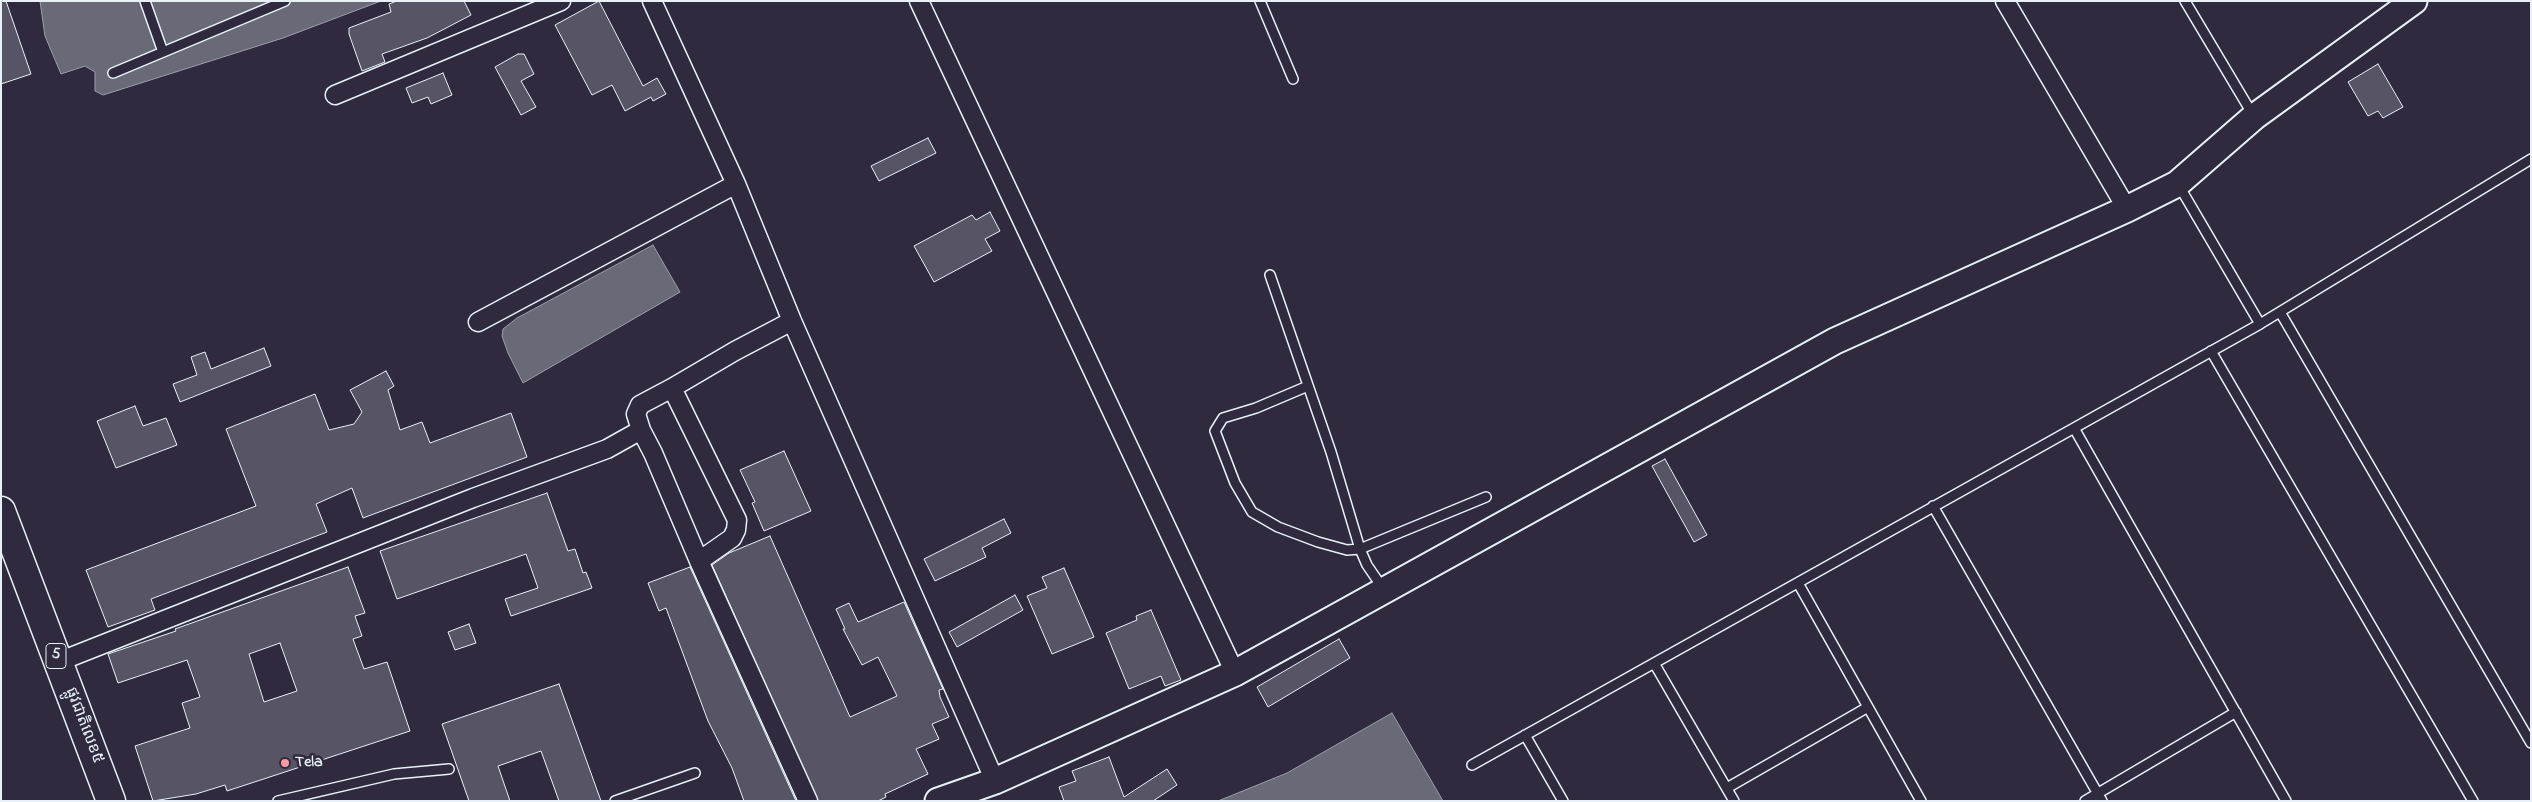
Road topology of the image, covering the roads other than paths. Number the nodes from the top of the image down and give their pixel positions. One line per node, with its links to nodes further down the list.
1 (145, 1): 10 (lane)
2 (285, 1): 10 (lane)
3 (561, 1): 13 (street)
4 (652, 1): 16 (street)
5 (919, 1): 38 (street)
6 (1260, 1): 12 (lane)
7 (2005, 1): 18 (street)
8 (2185, 1): 14 (lane)
9 (2414, 1): 14 (street)
10 (163, 52): 11 (lane)
11 (113, 72)
12 (1293, 79)
13 (335, 96)
14 (2254, 117): 17 (street)
15 (2531, 159): 20 (lane)
16 (736, 184): 21 (street); 22 (street)
17 (2177, 184): 18 (street); 23 (lane)
18 (2127, 209): 35 (street)
19 (1270, 275): 25 (lane)
20 (2280, 312): 23 (lane); 42 (lane)
21 (792, 321): 26 (street); 46 (street)
22 (478, 322)
23 (2260, 324): 24 (lane)
24 (2211, 351): 27 (lane); 59 (lane)
25 (1308, 386): 32 (lane); 32 (lane)
26 (672, 388): 28 (street); 33 (street)
27 (2074, 428): 30 (lane); 40 (lane)
28 (641, 430): 33 (street); 36 (street)
29 (1486, 497): 32 (lane)
30 (1933, 506): 34 (lane); 48 (lane)
31 (1, 511): 36 (highway, ផ្លូវជាតិលេខ៥ / 5)
32 (1360, 549): 35 (lane)
33 (699, 561): 52 (street)
34 (1798, 583): 37 (lane); 39 (lane)
35 (1384, 590): 38 (street)
36 (58, 662): 49 (highway, ផ្លូវជាតិលេខ៥ / 5)
37 (1654, 663): 41 (lane); 47 (lane)
38 (1234, 673): 46 (street)
39 (1868, 707): 47 (lane); 56 (lane)
40 (2236, 712): 48 (lane); 58 (lane)
41 (1524, 735): 43 (lane); 54 (lane)
42 (2531, 744)
43 (1472, 765)
44 (449, 769): 50 (lane)
45 (695, 773): 51 (lane)
46 (995, 781): 53 (street)
47 (1727, 788): 55 (lane)
48 (2100, 797): 57 (lane)
49 (111, 801)
50 (278, 801)
51 (615, 801)
52 (808, 801)
53 (938, 801)
54 (1562, 801)
55 (1734, 801)
56 (1920, 801)
57 (2085, 801)
58 (2286, 801)
59 (2474, 801)

